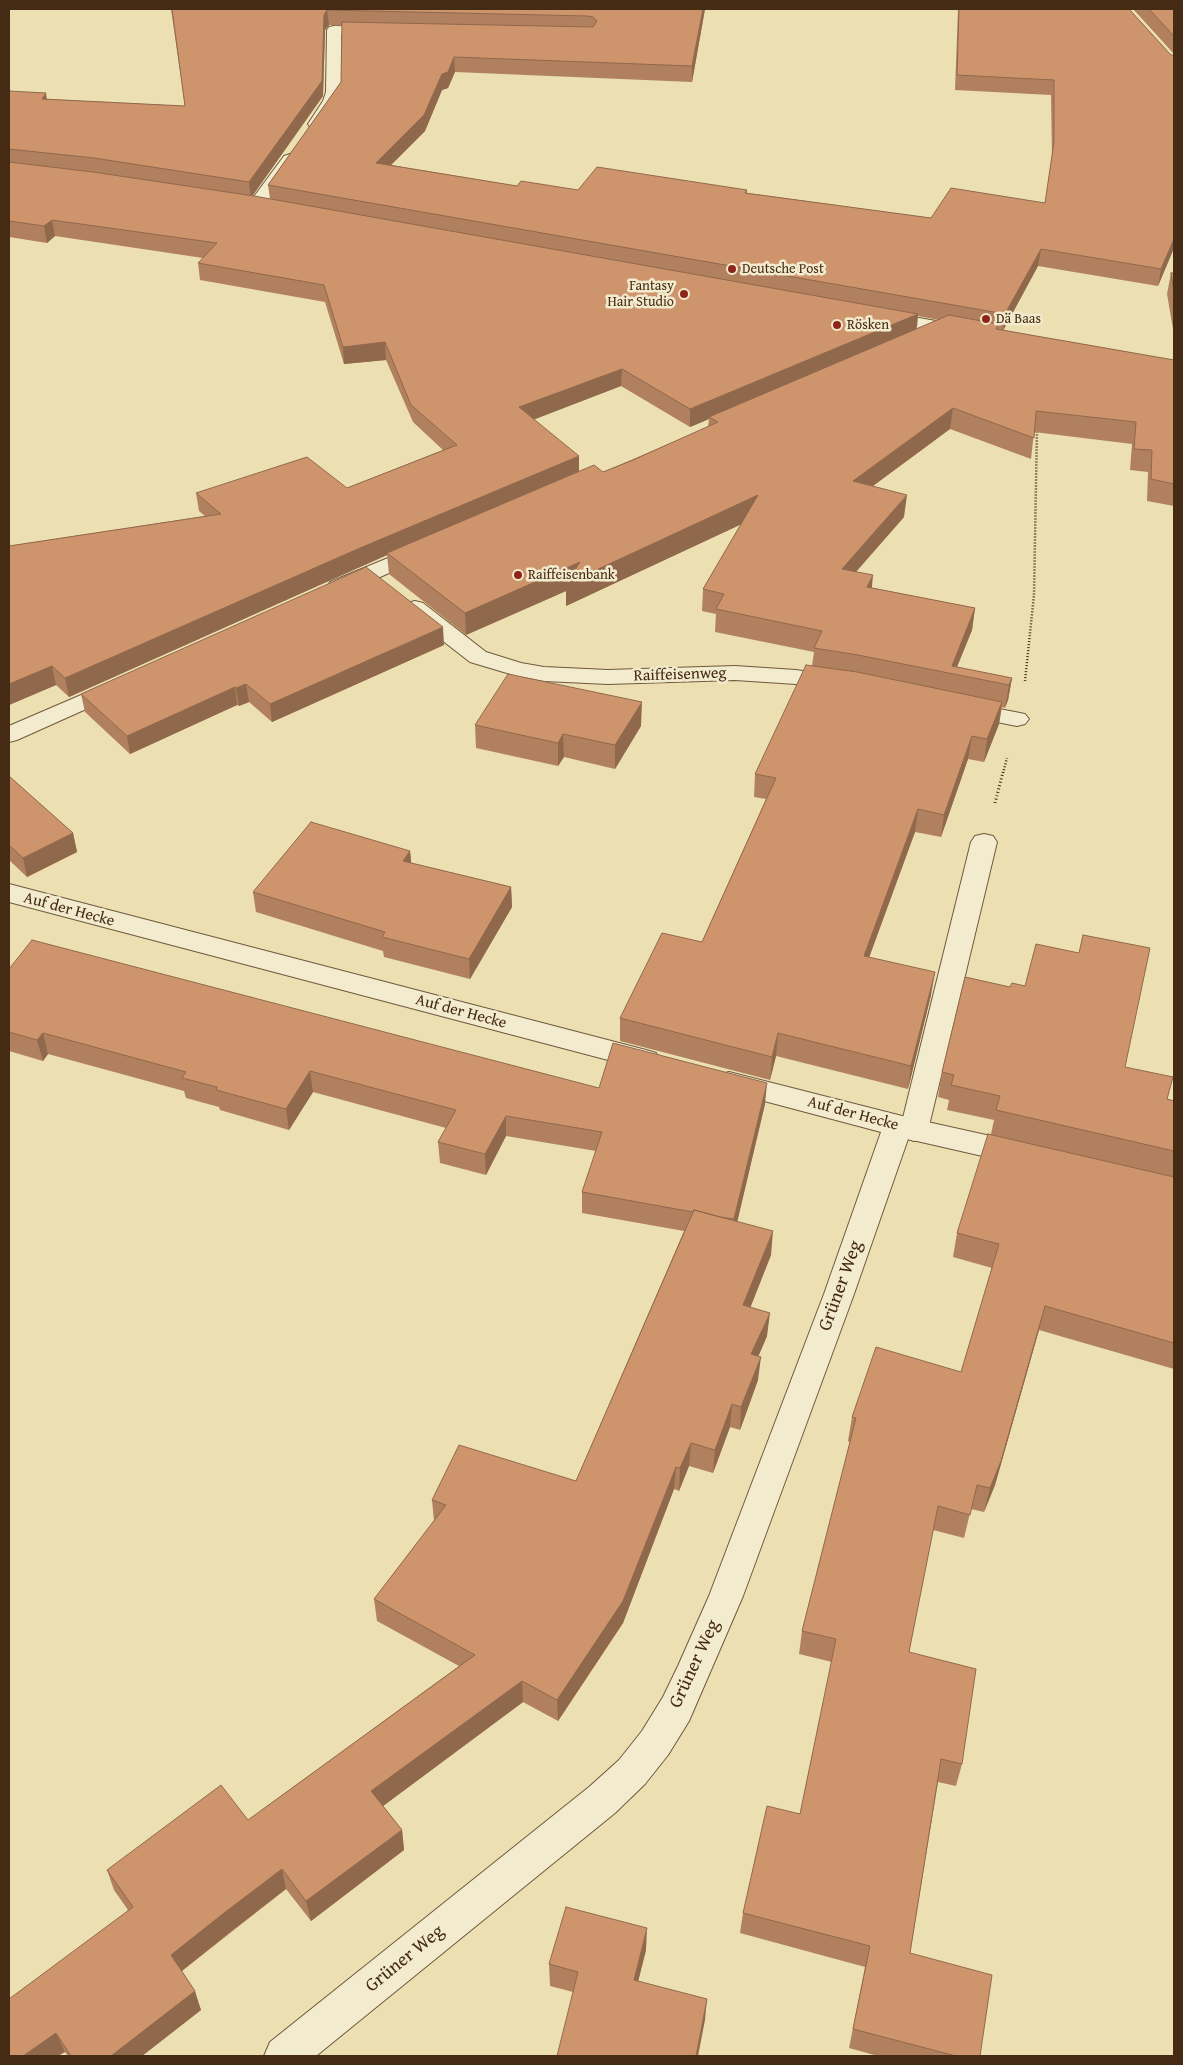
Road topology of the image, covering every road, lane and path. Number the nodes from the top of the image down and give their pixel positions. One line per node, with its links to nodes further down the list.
1 (392, 31): 3 (street)
2 (238, 203): 3 (street)
3 (256, 206): 4 (street)
4 (276, 210)
5 (866, 314): 6 (street)
6 (944, 328): 7 (street); 8 (street)
7 (983, 335)
8 (907, 344)
9 (1038, 424): 16 (path)
10 (443, 542): 11 (street)
11 (386, 585): 12 (street); 14 (street, Raiffeisenweg)
12 (316, 597)
13 (135, 678): 17 (street)
14 (855, 686)
15 (941, 704): 16 (street)
16 (1017, 719): 18 (path)
17 (9, 735)
18 (984, 842): 22 (street, Auf der Hecke)
19 (9, 893): 20 (street, Auf der Hecke)
20 (668, 1066)
21 (707, 1076): 22 (street, Auf der Hecke)
22 (906, 1128): 23 (street, Auf der Hecke); 24 (street, Grüner Weg)
23 (1045, 1159)
24 (284, 2056)

